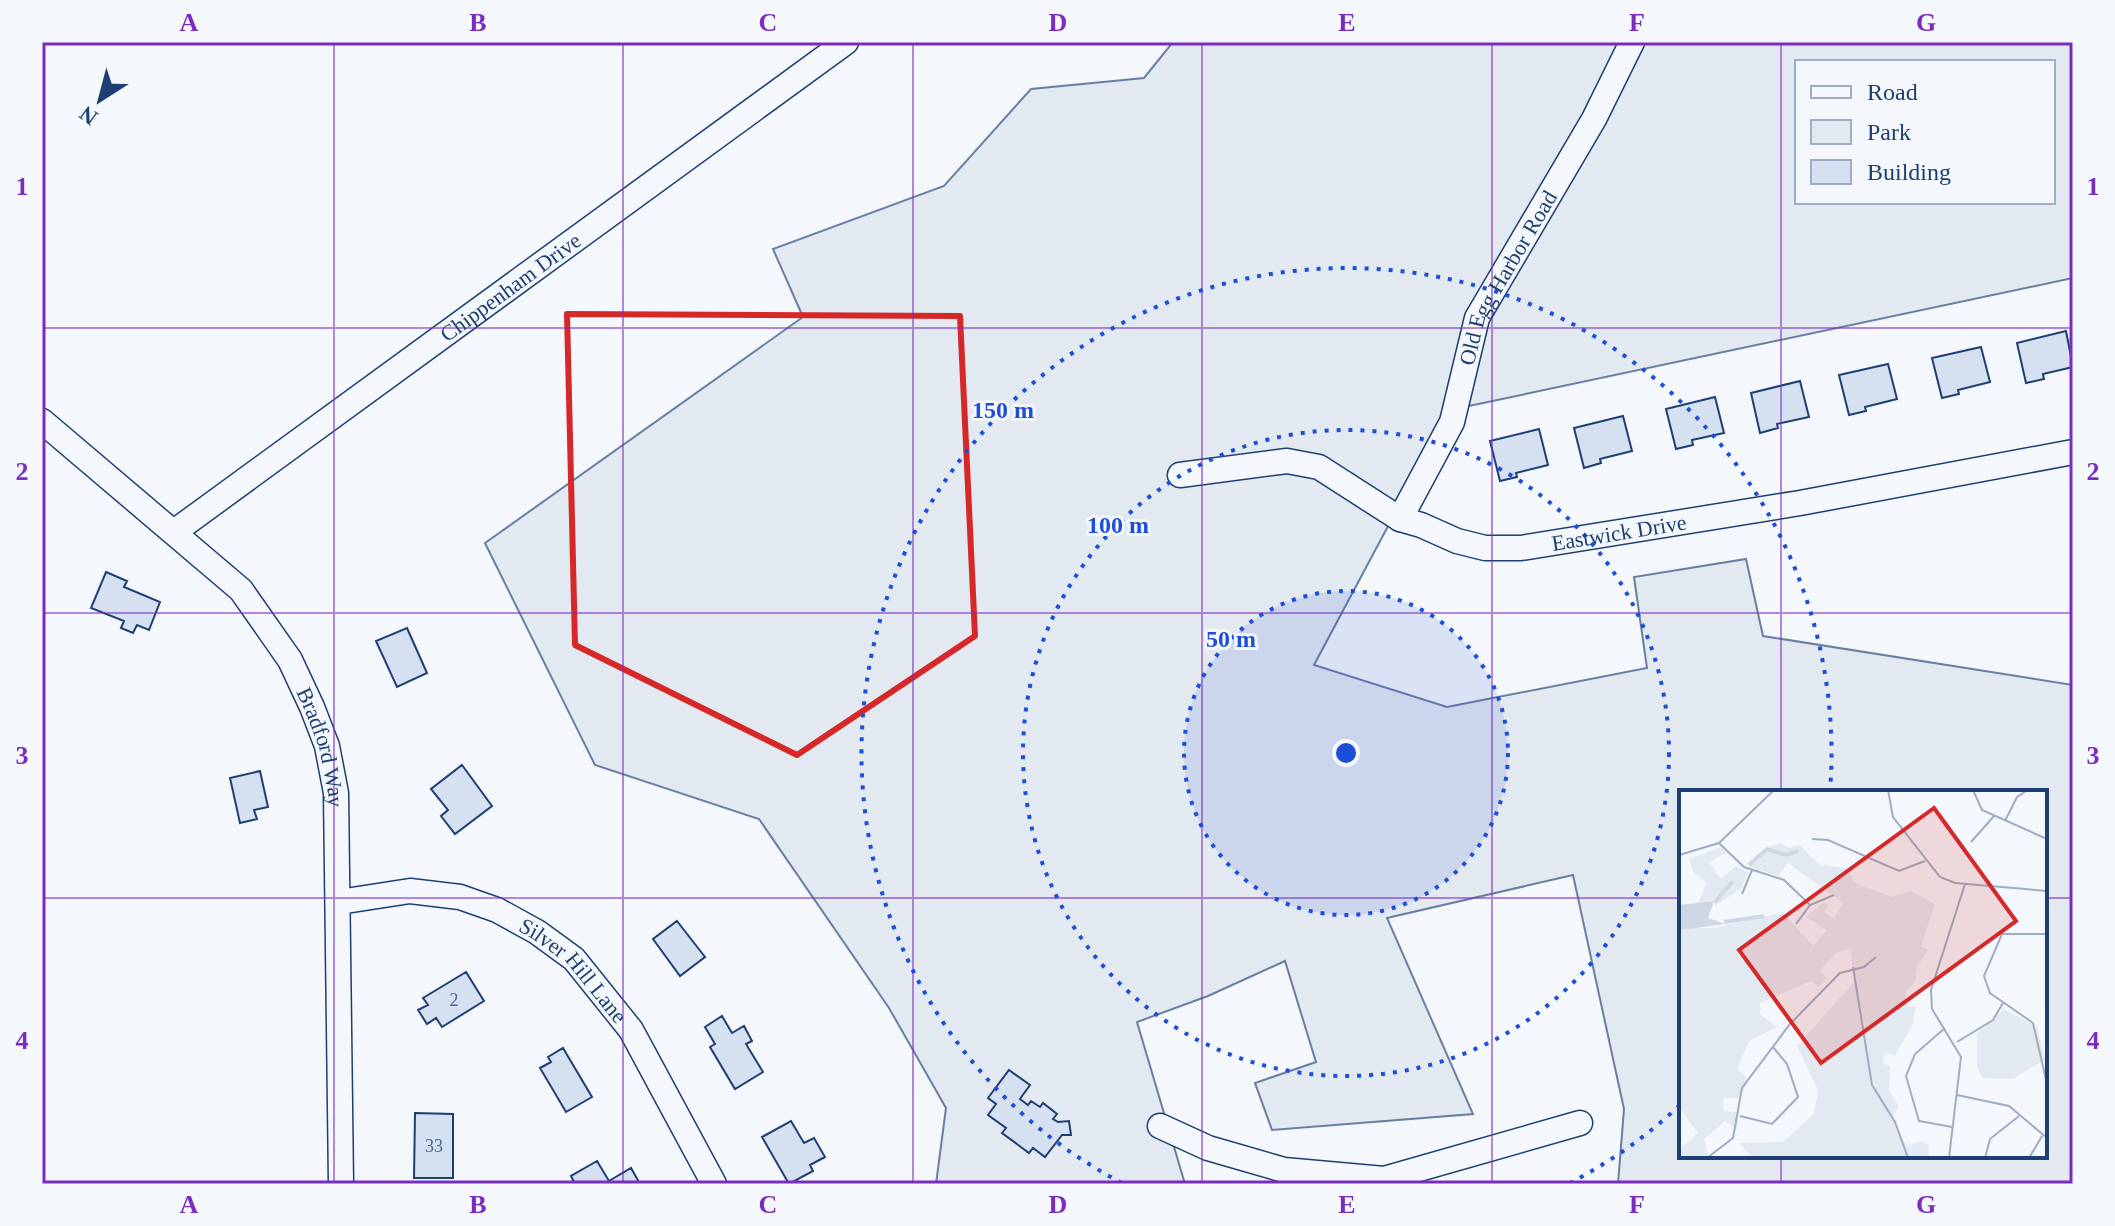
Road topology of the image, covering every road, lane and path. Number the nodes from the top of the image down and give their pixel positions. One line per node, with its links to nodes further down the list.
1 (846, 42): 7 (street, Chippenham Drive)
2 (1632, 42): 6 (street, Old Egg Harbor Road)
3 (42, 421): 7 (street, Bradford Way)
4 (2073, 452): 6 (street, Eastwick Drive)
5 (1180, 475): 6 (street, Eastwick Drive)
6 (1400, 519)
7 (174, 532): 8 (street, Bradford Way)
8 (339, 902): 12 (street, Bradford Way); 13 (street, Silver Hill Lane)
9 (1580, 1123): 11 (street)
10 (1160, 1126): 11 (street)
11 (1385, 1181)
12 (341, 1184)
13 (714, 1184)

